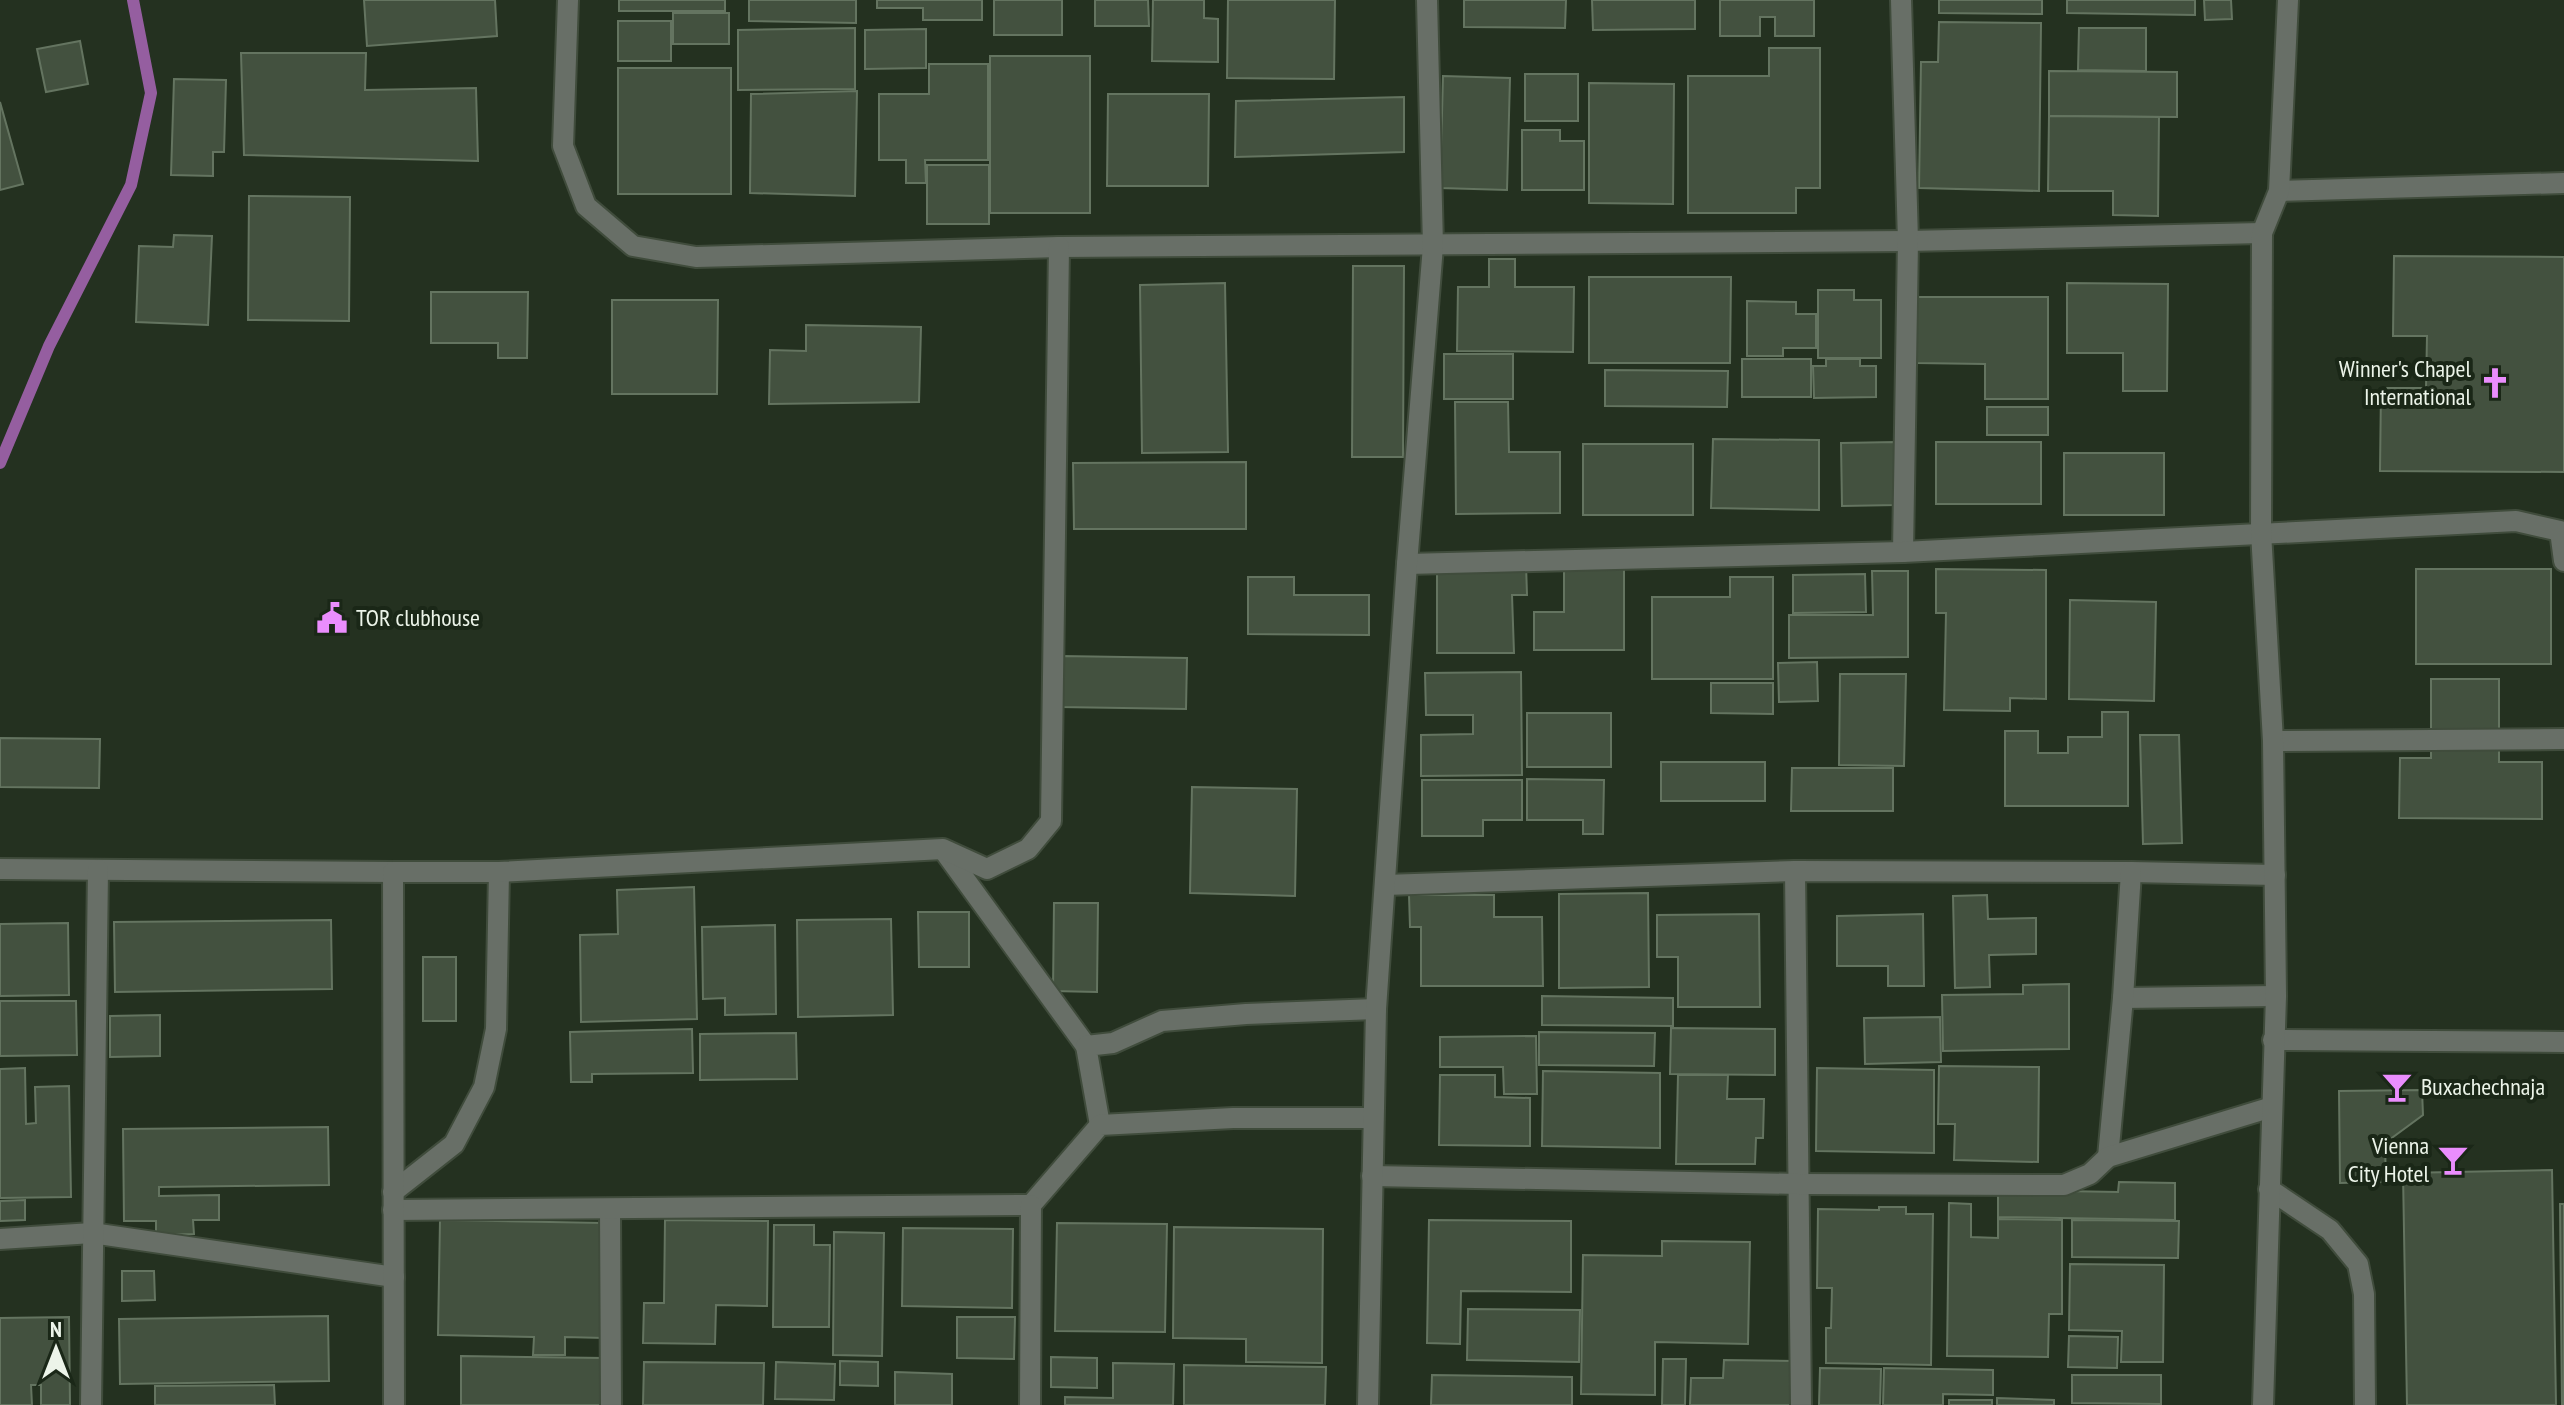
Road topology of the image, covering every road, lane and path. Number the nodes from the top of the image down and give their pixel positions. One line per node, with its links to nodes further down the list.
1 (568, 0): 10 (street)
2 (1427, 0): 9 (street)
3 (1901, 0): 8 (street)
4 (2288, 0): 6 (street)
5 (2564, 183): 6 (street)
6 (2279, 191): 7 (street)
7 (2262, 233): 8 (street); 11 (street)
8 (1908, 241): 9 (street); 12 (street)
9 (1433, 246): 10 (street); 14 (street)
10 (1059, 247): 17 (street)
11 (2261, 532): 12 (street); 13 (street); 16 (street)
12 (1903, 552): 14 (street)
13 (2564, 561)
14 (1407, 564): 25 (street)
15 (2564, 739): 16 (street)
16 (2273, 741): 24 (street)
17 (943, 849): 22 (street); 31 (street)
18 (0, 869): 19 (street)
19 (98, 870): 21 (street); 42 (street)
20 (1795, 871): 23 (street); 25 (street); 37 (street)
21 (393, 872): 22 (street); 39 (street)
22 (499, 872): 39 (street)
23 (2131, 872): 24 (street); 27 (street)
24 (2275, 875): 26 (street)
25 (1385, 885): 28 (street)
26 (2276, 996): 27 (street); 29 (street)
27 (2123, 998): 35 (street)
28 (1376, 1009): 31 (street); 33 (street)
29 (2273, 1040): 30 (street); 32 (street)
30 (2564, 1042)
31 (1086, 1046): 34 (street)
32 (2272, 1107): 35 (street); 38 (street)
33 (1373, 1118): 34 (street); 36 (street)
34 (1100, 1125): 40 (street)
35 (2108, 1157): 37 (street)
36 (1372, 1176): 37 (street); 49 (street)
37 (1799, 1184): 50 (street)
38 (2269, 1189): 51 (street); 52 (street)
39 (393, 1201): 41 (street); 44 (street)
40 (1031, 1205): 41 (street); 48 (street)
41 (610, 1209): 47 (street)
42 (92, 1233): 43 (street); 44 (street); 45 (street)
43 (0, 1239)
44 (394, 1277): 46 (street)
45 (91, 1405)
46 (394, 1405)
47 (611, 1405)
48 (1030, 1405)
49 (1368, 1405)
50 (1801, 1405)
51 (2263, 1405)
52 (2365, 1405)

